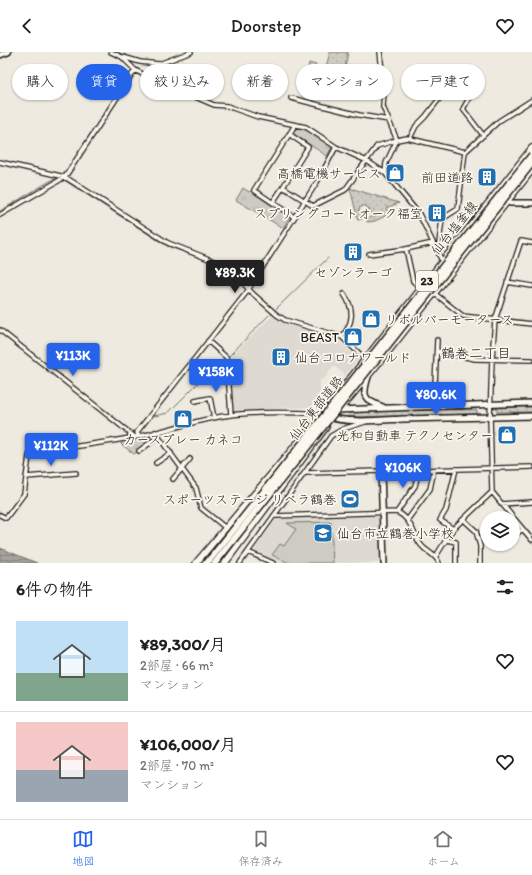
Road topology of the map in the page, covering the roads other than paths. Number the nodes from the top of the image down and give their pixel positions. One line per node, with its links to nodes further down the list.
1 (8, 52): 5 (street)
2 (111, 52): 6 (street)
3 (191, 52): 6 (street)
4 (380, 52): 10 (street)
5 (0, 55)
6 (122, 56): 7 (street)
7 (135, 70): 11 (street); 25 (street)
8 (291, 98): 10 (street)
9 (532, 100): 13 (street)
10 (389, 120): 15 (street)
11 (295, 125): 12 (street); 16 (street)
12 (290, 134): 26 (street); 29 (street)
13 (483, 135): 14 (street); 18 (street)
14 (410, 138): 15 (street); 18 (street)
15 (396, 140): 20 (street); 24 (street)
16 (336, 146): 20 (street); 27 (street)
17 (532, 148): 38 (main road, 仙台塩釜線 / 23)
18 (464, 152): 36 (street)
19 (532, 154): 105 (highway, 仙台東部道路, bridge)
20 (367, 160): 24 (street); 27 (street)
21 (0, 162): 25 (street)
22 (532, 163): 106 (highway, 仙台東部道路, bridge)
23 (532, 170): 28 (main road, 仙台塩釜線 / 23)
24 (386, 173): 33 (street)
25 (66, 177): 31 (street); 42 (street)
26 (283, 187): 27 (street); 29 (street)
27 (305, 201): 32 (street)
28 (507, 201): 30 (street); 43 (main road, 仙台塩釜線 / 23)
29 (273, 202): 32 (street)
30 (532, 203)
31 (0, 215)
32 (294, 217): 42 (street)
33 (432, 243): 35 (street); 36 (street)
34 (532, 243): 39 (street)
35 (406, 249): 37 (street); 41 (street)
36 (438, 251): 38 (street)
37 (369, 254)
38 (442, 261): 41 (main road, 仙台塩釜線 / 23)
39 (507, 282): 40 (street); 45 (street)
40 (532, 286)
41 (421, 288): 52 (main road, 仙台塩釜線 / 23)
42 (248, 289): 48 (street); 50 (street)
43 (434, 293): 45 (street); 55 (main road, 仙台塩釜線 / 23)
44 (344, 294): 48 (street)
45 (495, 320): 46 (street); 53 (street)
46 (532, 324)
47 (0, 330): 70 (street)
48 (342, 337): 52 (street)
49 (437, 340): 51 (street)
50 (208, 341): 63 (street); 70 (street)
51 (436, 351): 53 (street); 59 (street)
52 (365, 359): 62 (main road, 仙台塩釜線 / 23)
53 (492, 359): 54 (street); 57 (street)
54 (532, 360)
55 (368, 377): 60 (street); 61 (main road, 仙台塩釜線 / 23)
56 (195, 401): 66 (street)
57 (491, 404): 58 (street); 59 (street); 65 (street)
58 (532, 404)
59 (434, 407): 60 (street)
60 (386, 408): 61 (street)
61 (340, 410): 62 (street); 67 (main road, 仙台塩釜線 / 23)
62 (323, 414): 63 (street); 67 (street); 96 (main road, 仙台塩釜線 / 23)
63 (231, 415): 66 (street)
64 (532, 416): 65 (street)
65 (490, 417): 68 (street); 78 (street)
66 (214, 418): 69 (street)
67 (333, 418): 68 (street); 107 (main road, 仙台塩釜線 / 23)
68 (372, 420): 84 (street)
69 (155, 432): 70 (street); 71 (street)
70 (136, 436): 85 (street)
71 (158, 437): 72 (street); 73 (street)
72 (139, 451)
73 (171, 453): 75 (street); 77 (street)
74 (190, 459): 77 (street)
75 (156, 463)
76 (532, 467): 78 (street)
77 (182, 468): 86 (street); 96 (street)
78 (492, 468): 79 (street); 87 (street)
79 (456, 469): 81 (street); 97 (street)
80 (419, 470): 81 (street); 82 (street); 91 (street)
81 (434, 470): 94 (street)
82 (381, 471): 84 (street); 90 (street)
83 (76, 473): 85 (street)
84 (306, 473): 93 (street)
85 (26, 476): 92 (street)
86 (173, 479)
87 (492, 492): 89 (street); 95 (street)
88 (532, 502): 89 (street)
89 (501, 504): 98 (street)
90 (382, 512): 91 (street); 93 (street); 110 (street)
91 (397, 512): 94 (street)
92 (0, 515)
93 (275, 516): 102 (street)
94 (408, 519): 103 (street)
95 (464, 520): 97 (street); 113 (street)
96 (227, 529): 104 (main road, 仙台塩釜線 / 23)
97 (453, 529): 101 (street)
98 (523, 529): 99 (street); 100 (street)
99 (520, 531)
100 (531, 538)
101 (447, 540): 103 (street); 112 (street)
102 (248, 552): 108 (street); 109 (street)
103 (436, 556): 111 (street)
104 (196, 563)
105 (207, 563)
106 (215, 563)
107 (225, 563)
108 (240, 563)
109 (273, 563)
110 (384, 563)
111 (439, 563)
112 (456, 563)
113 (480, 563)

